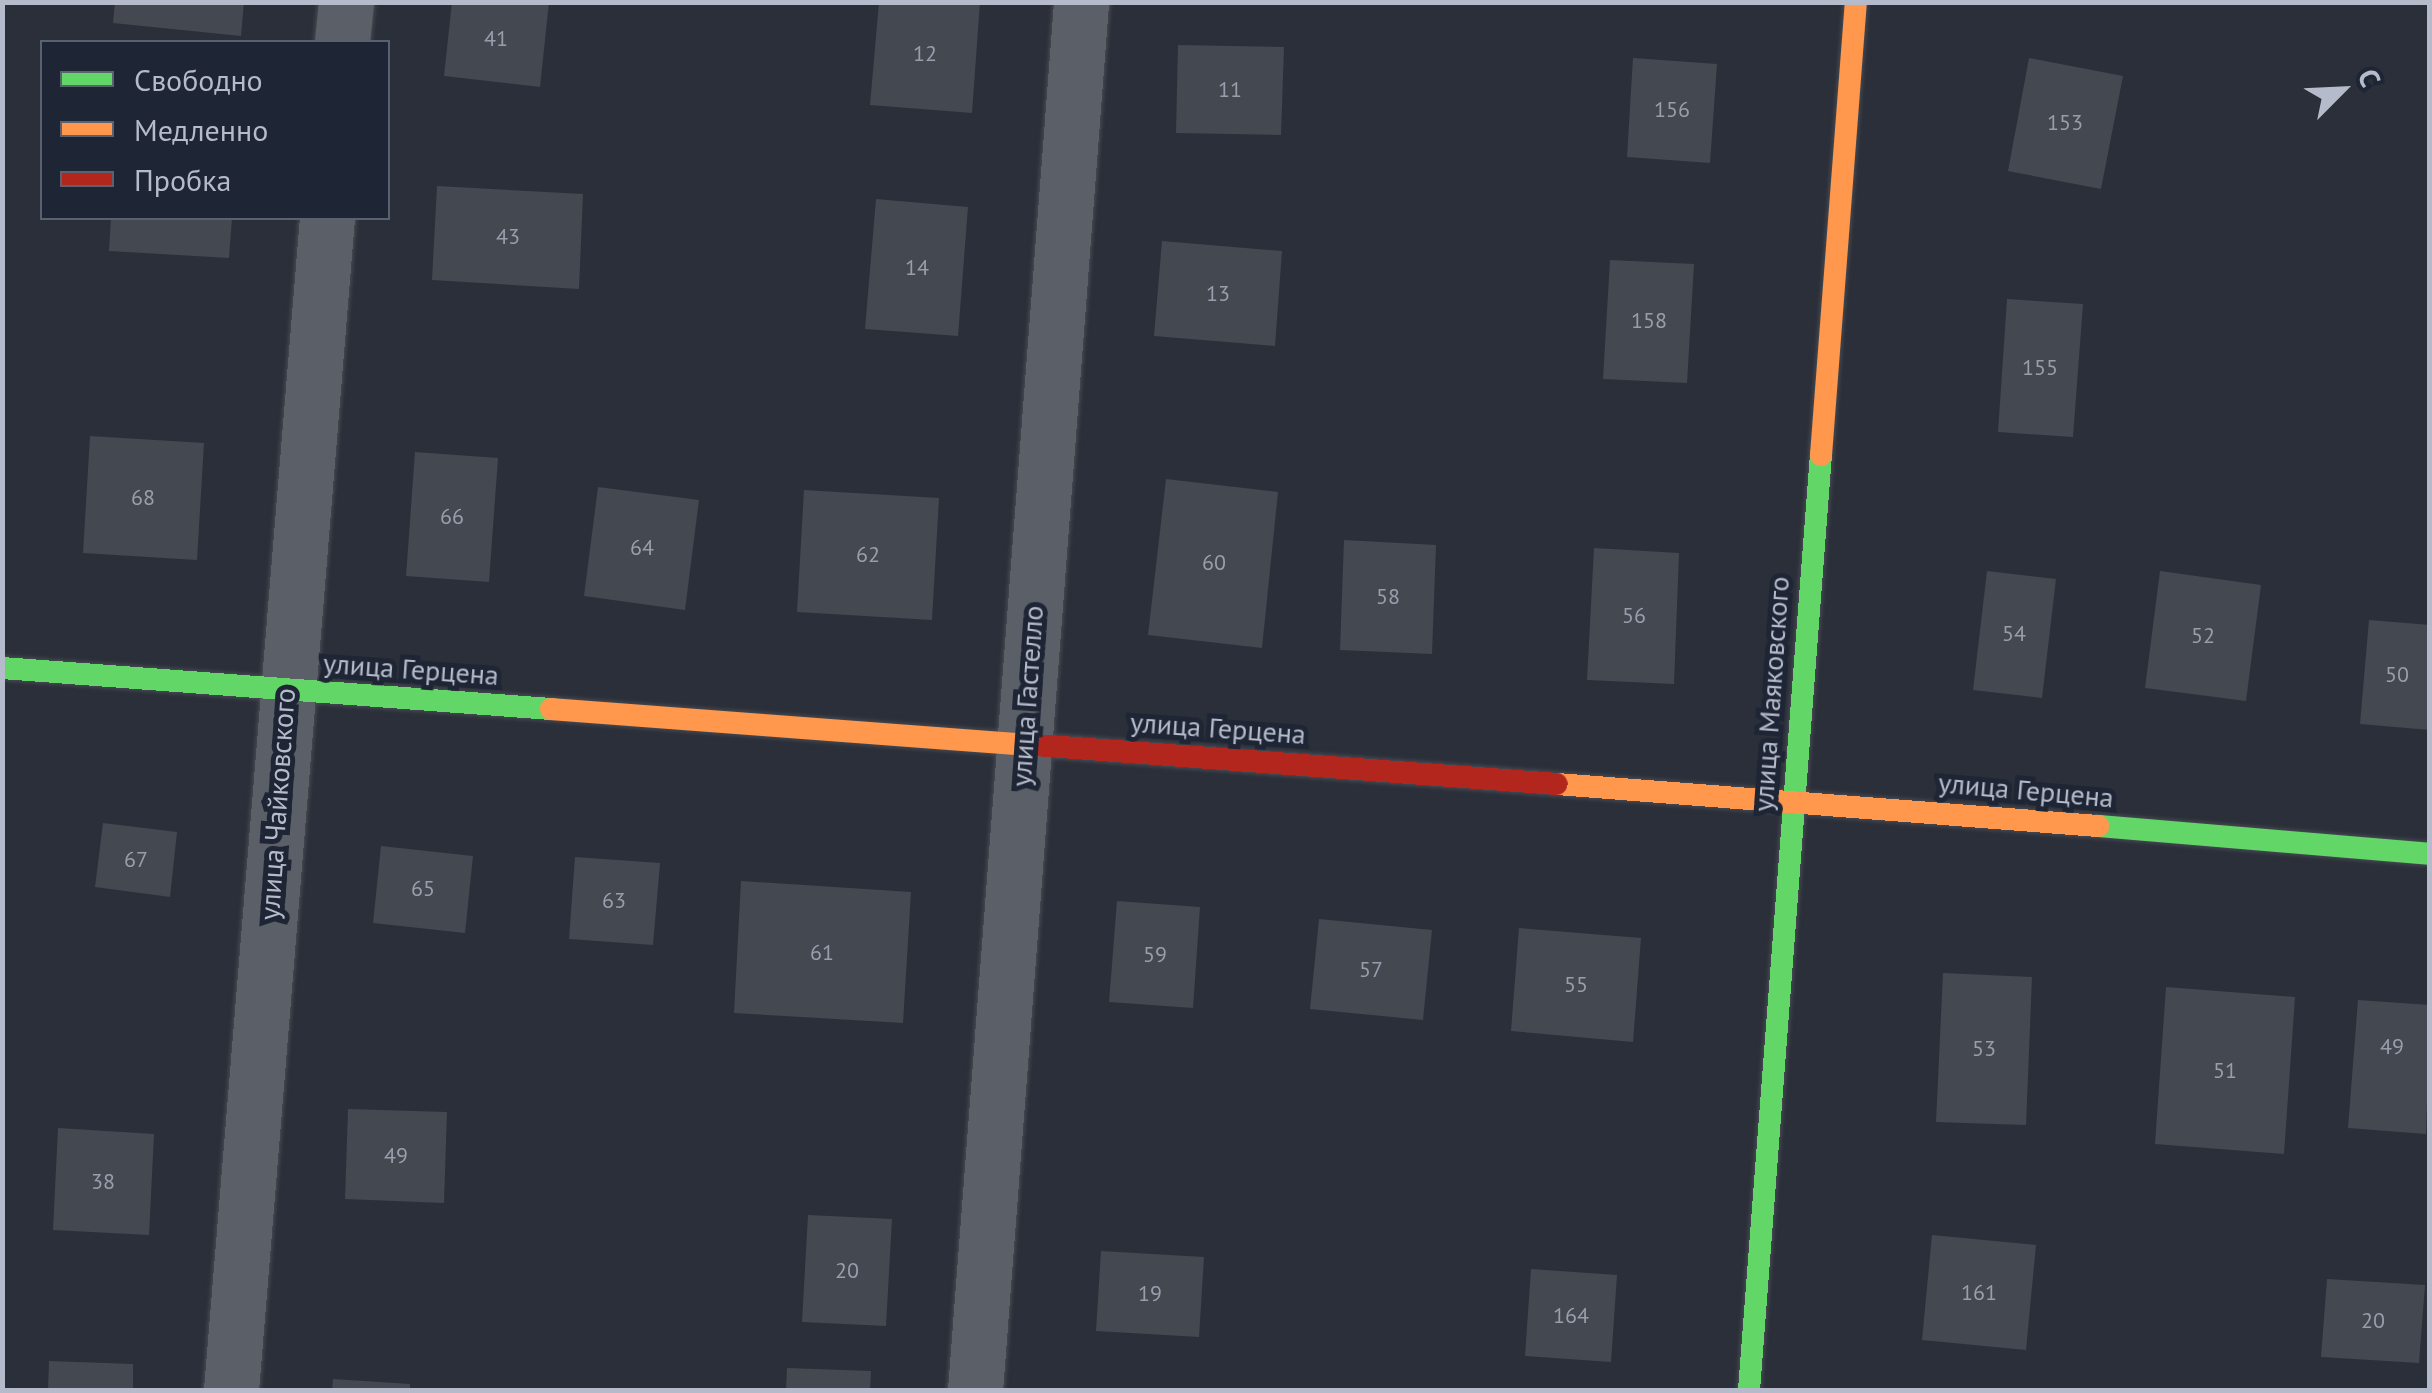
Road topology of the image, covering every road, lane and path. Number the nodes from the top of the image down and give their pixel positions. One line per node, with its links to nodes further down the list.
1 (346, 2): 4 (street)
2 (1082, 2): 8 (street, улица Гастелло)
3 (1856, 2): 9 (street, улица Маяковского)
4 (342, 40)
5 (327, 220): 7 (street, улица Чайковского)
6 (2, 668): 7 (street, улица Герцена)
7 (286, 690): 8 (street, улица Герцена); 11 (street, улица Чайковского)
8 (1024, 744): 9 (street, улица Герцена); 12 (street, улица Гастелло)
9 (1792, 801): 10 (street, улица Герцена); 13 (street, улица Маяковского)
10 (2430, 854)
11 (231, 1390)
12 (975, 1390)
13 (1750, 1390)

